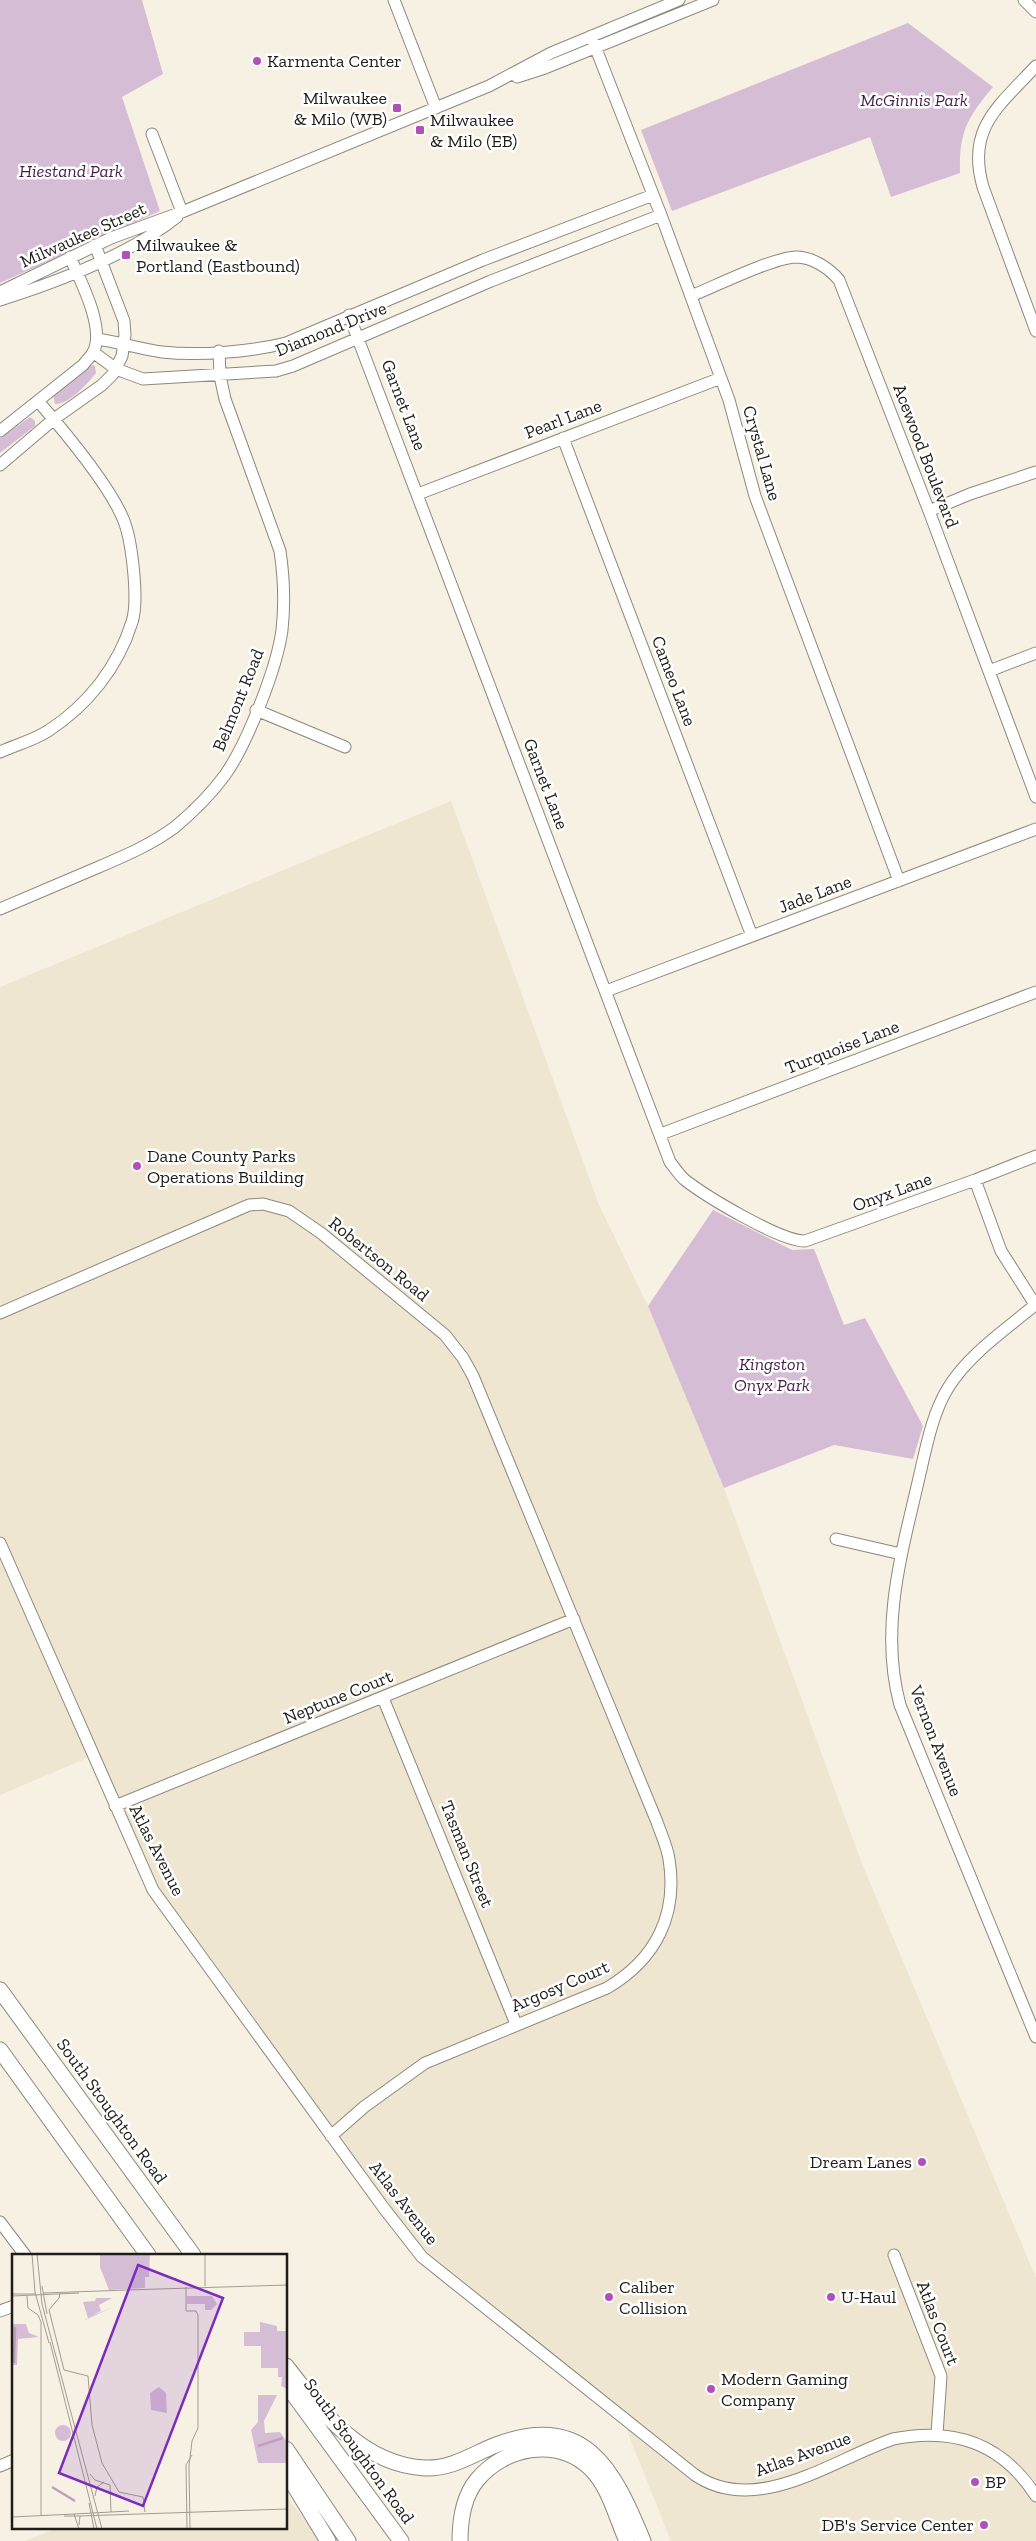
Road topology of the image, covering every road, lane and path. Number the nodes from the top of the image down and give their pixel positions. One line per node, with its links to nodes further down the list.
1 (394, 0): 10 (street)
2 (679, 0): 6 (street, Milwaukee Street)
3 (714, 0): 7 (street, Milwaukee Street)
4 (1024, 0): 5 (street)
5 (1036, 12)
6 (591, 36): 7 (street, Crystal Lane); 9 (street, Milwaukee Street)
7 (596, 48): 9 (street, Milwaukee Street); 12 (street, Crystal Lane)
8 (1036, 66): 25 (street)
9 (489, 86): 10 (street, Milwaukee Street)
10 (436, 108): 13 (street, Milwaukee Street)
11 (152, 134): 13 (street)
12 (654, 194): 14 (street, Crystal Lane); 18 (street, Diamond Drive)
13 (182, 212): 15 (street, Milwaukee Street); 17 (street, Milwaukee Street)
14 (662, 215): 20 (street, Diamond Drive); 22 (street, Crystal Lane)
15 (95, 245): 16 (street, Milwaukee Street); 17 (street)
16 (70, 257): 19 (street); 21 (street, Milwaukee Street)
17 (101, 260): 19 (street, Milwaukee Street); 28 (street)
18 (483, 260): 20 (street); 24 (street, Diamond Drive)
19 (76, 271): 23 (street, Milwaukee Street); 27 (street)
20 (491, 280): 26 (street, Diamond Drive)
21 (0, 292)
22 (691, 296): 33 (street, Crystal Lane); 41 (street, Acewood Boulevard)
23 (0, 300)
24 (349, 315): 26 (street, Garnet Lane); 29 (street, Diamond Drive)
25 (1036, 331)
26 (359, 337): 32 (street, Diamond Drive); 40 (street, Garnet Lane)
27 (97, 338): 28 (street, Diamond Drive); 30 (street)
28 (124, 343): 29 (street, Diamond Drive); 31 (street)
29 (218, 351): 32 (street, Belmont Road)
30 (93, 352): 31 (street, Diamond Drive); 34 (street)
31 (116, 369): 32 (street, Diamond Drive); 35 (street)
32 (220, 376): 44 (street, Belmont Road)
33 (720, 378): 37 (street, Pearl Lane); 49 (street, Crystal Lane)
34 (38, 401): 35 (street); 36 (street)
35 (54, 419): 38 (street); 46 (street)
36 (0, 431)
37 (563, 438): 40 (street, Pearl Lane); 51 (street, Cameo Lane)
38 (0, 464)
39 (1036, 472): 41 (street)
40 (418, 494): 52 (street, Garnet Lane)
41 (929, 511): 43 (street, Acewood Boulevard)
42 (1036, 653): 43 (street)
43 (989, 671): 47 (street, Acewood Boulevard)
44 (256, 710): 45 (street); 50 (street, Belmont Road)
45 (345, 747)
46 (0, 752)
47 (1036, 797)
48 (1036, 829): 49 (street, Jade Lane)
49 (899, 880): 51 (street, Jade Lane)
50 (0, 909)
51 (752, 936): 52 (street, Jade Lane)
52 (606, 991): 54 (street, Garnet Lane)
53 (1036, 992): 54 (street, Turquoise Lane)
54 (661, 1134): 57 (street, Garnet Lane)
55 (1036, 1156): 56 (street, Onyx Lane)
56 (975, 1180): 57 (street, Onyx Lane); 58 (street)
57 (761, 1225)
58 (1036, 1306): 62 (street, Vernon Avenue)
59 (0, 1313): 63 (street, Robertson Road)
60 (836, 1539): 62 (street)
61 (0, 1543): 65 (street, Atlas Avenue)
62 (901, 1554): 68 (street, Vernon Avenue)
63 (574, 1619): 64 (street, Neptune Court); 67 (street, Argosy Court)
64 (383, 1698): 65 (street, Neptune Court); 67 (street, Tasman Street)
65 (115, 1806): 71 (street, Atlas Avenue)
66 (0, 1990): 70 (main road, South Stoughton Road)
67 (516, 2024): 71 (street, Argosy Court)
68 (1036, 2037)
69 (0, 2050): 74 (main road)
70 (87, 2109): 75 (main road, South Stoughton Road); 76 (main road)
71 (331, 2136): 82 (street, Atlas Avenue)
72 (0, 2222): 73 (street)
73 (23, 2254)
74 (147, 2254)
75 (192, 2254)
76 (199, 2254)
77 (894, 2255): 82 (street, Atlas Court)
78 (12, 2307): 79 (street)
79 (0, 2311)
80 (288, 2369): 93 (main road)
81 (288, 2387): 90 (main road, South Stoughton Road)
82 (937, 2434): 87 (street, Atlas Avenue)
83 (288, 2452): 89 (main road)
84 (12, 2461): 85 (street)
85 (0, 2466)
86 (288, 2475): 88 (main road)
87 (1036, 2496)
88 (328, 2541)
89 (348, 2541)
90 (401, 2541)
91 (460, 2541): 92 (main road)
92 (627, 2541)
93 (643, 2541)

